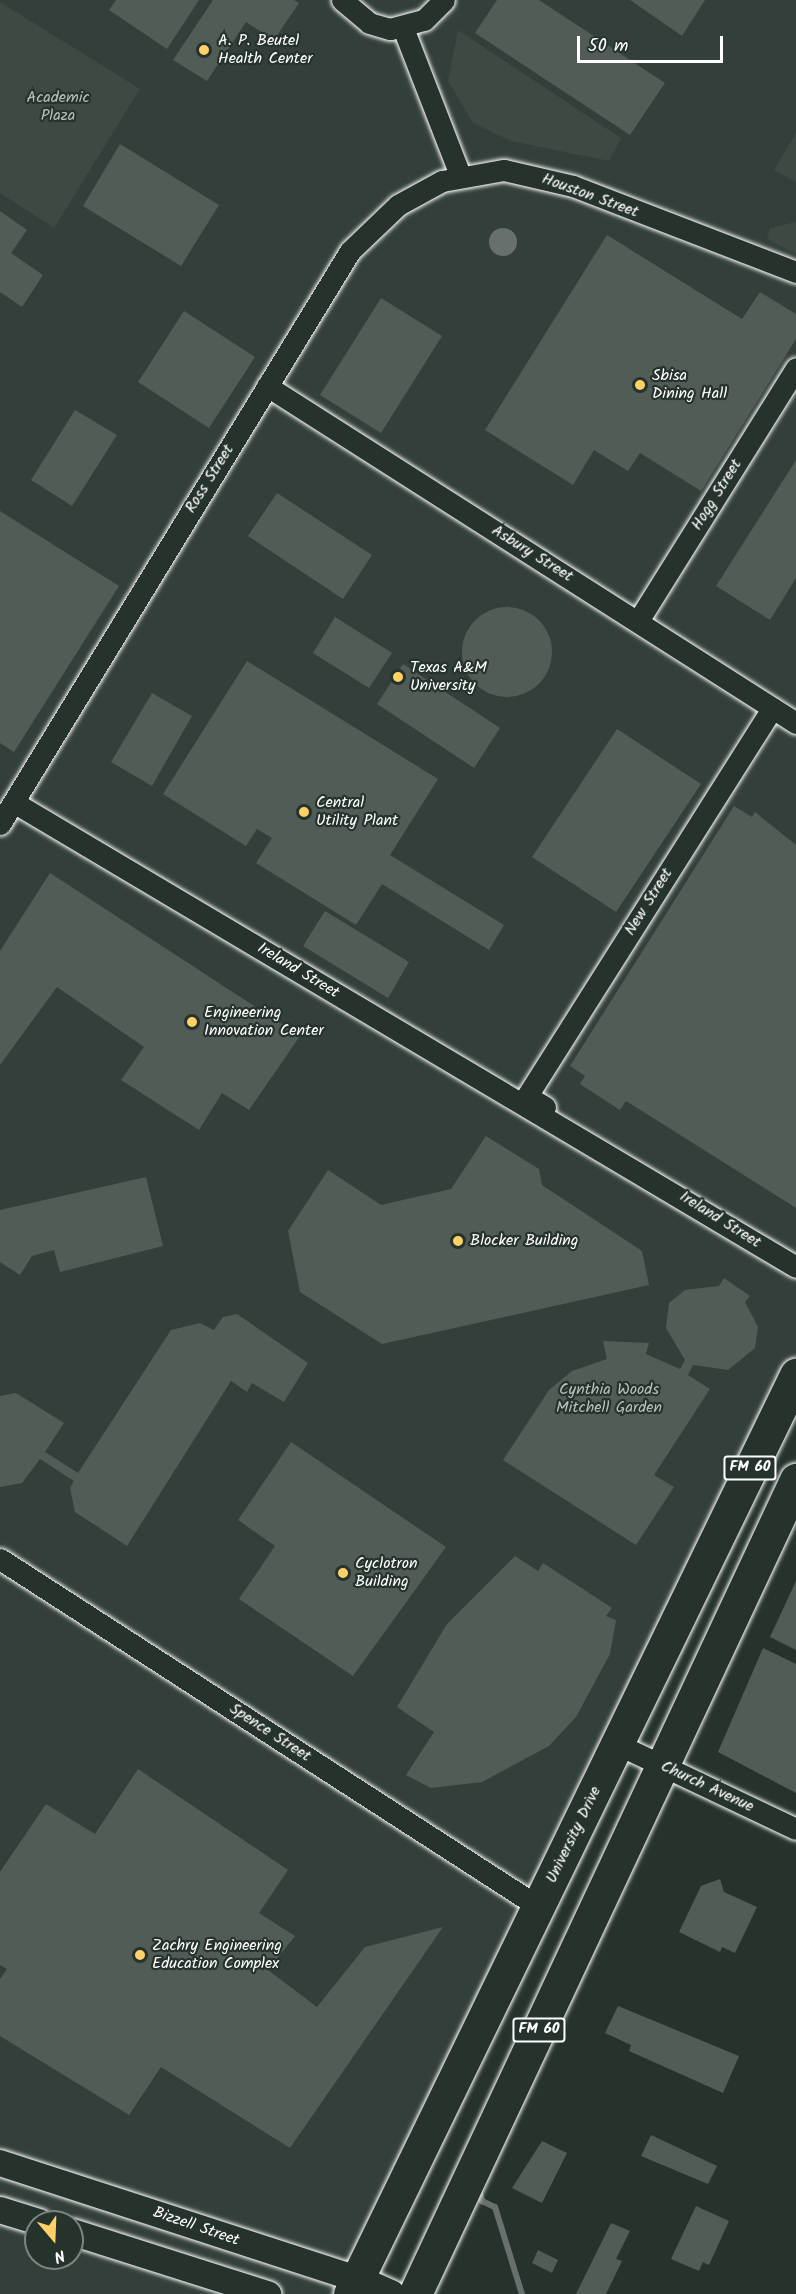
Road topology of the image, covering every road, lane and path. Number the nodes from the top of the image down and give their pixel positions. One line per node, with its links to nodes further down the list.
1 (342, 0): 3 (street)
2 (444, 0): 3 (street)
3 (403, 28): 4 (street)
4 (460, 175): 5 (street, Houston Street); 7 (street, Ross Street)
5 (796, 272)
6 (796, 368): 8 (street, Hogg Street)
7 (267, 386): 8 (street, Asbury Street); 11 (street, Ross Street)
8 (638, 621): 9 (street, Asbury Street)
9 (772, 708): 10 (street, Asbury Street); 13 (street, New Street)
10 (796, 723)
11 (15, 803): 12 (street, Ross Street); 14 (street, Ireland Street)
12 (0, 824)
13 (527, 1096): 14 (street, Ireland Street)
14 (582, 1139): 15 (street, Ireland Street)
15 (796, 1267)
16 (796, 1375): 19 (main road, University Drive / FM 60)
17 (796, 1480): 20 (main road, FM 60)
18 (0, 1559): 22 (street, Spence Street)
19 (617, 1744): 20 (street, Church Avenue); 22 (main road, University Drive / FM 60)
20 (664, 1767): 21 (street, Church Avenue); 30 (main road, FM 60)
21 (796, 1829)
22 (539, 1907): 27 (main road, University Drive / FM 60)
23 (0, 2163): 27 (street, Bizzell Street)
24 (0, 2210): 25 (street)
25 (24, 2217)
26 (84, 2236): 28 (street)
27 (353, 2287): 29 (main road, Bizzell Street)
28 (267, 2294)
29 (391, 2294)
30 (415, 2294)

